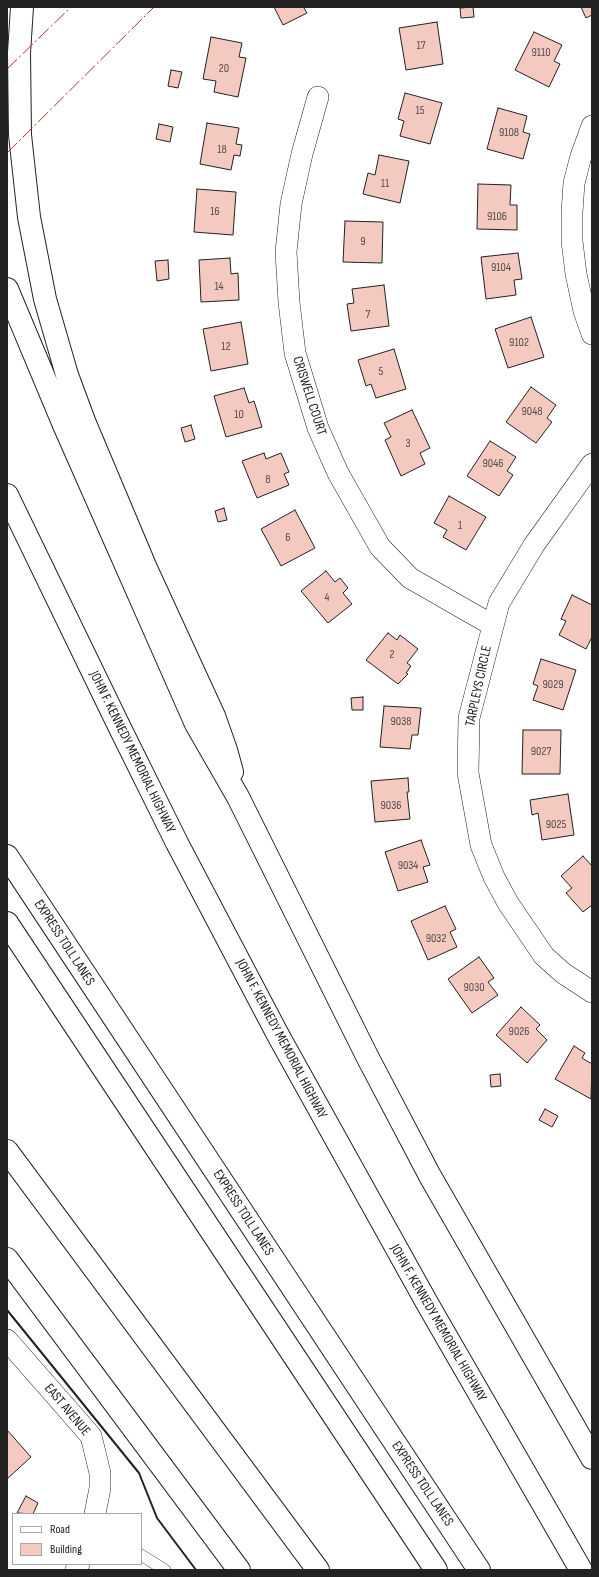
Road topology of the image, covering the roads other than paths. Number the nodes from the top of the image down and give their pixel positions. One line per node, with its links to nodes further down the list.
1 (22, 7): 9 (highway)
2 (318, 97): 8 (street, CRISWELL COURT)
3 (592, 126): 5 (street)
4 (7, 289): 9 (highway)
5 (592, 334)
6 (592, 464): 8 (street, TARPLEYS CIRCLE)
7 (7, 495): 26 (highway, JOHN F. KENNEDY MEMORIAL HIGHWAY)
8 (492, 625): 12 (street, TARPLEYS CIRCLE)
9 (238, 797): 18 (highway)
10 (7, 856): 25 (highway, EXPRESS TOLL LANES)
11 (7, 923): 24 (highway)
12 (592, 992)
13 (7, 1151): 15 (highway)
14 (7, 1164): 15 (highway)
15 (39, 1195): 23 (highway)
16 (7, 1259): 22 (highway)
17 (7, 1340): 19 (street, EAST AVENUE)
18 (592, 1458)
19 (95, 1513)
20 (142, 1556): 21 (lane)
21 (165, 1570)
22 (239, 1570)
23 (318, 1570)
24 (436, 1570)
25 (479, 1570)
26 (581, 1570)

